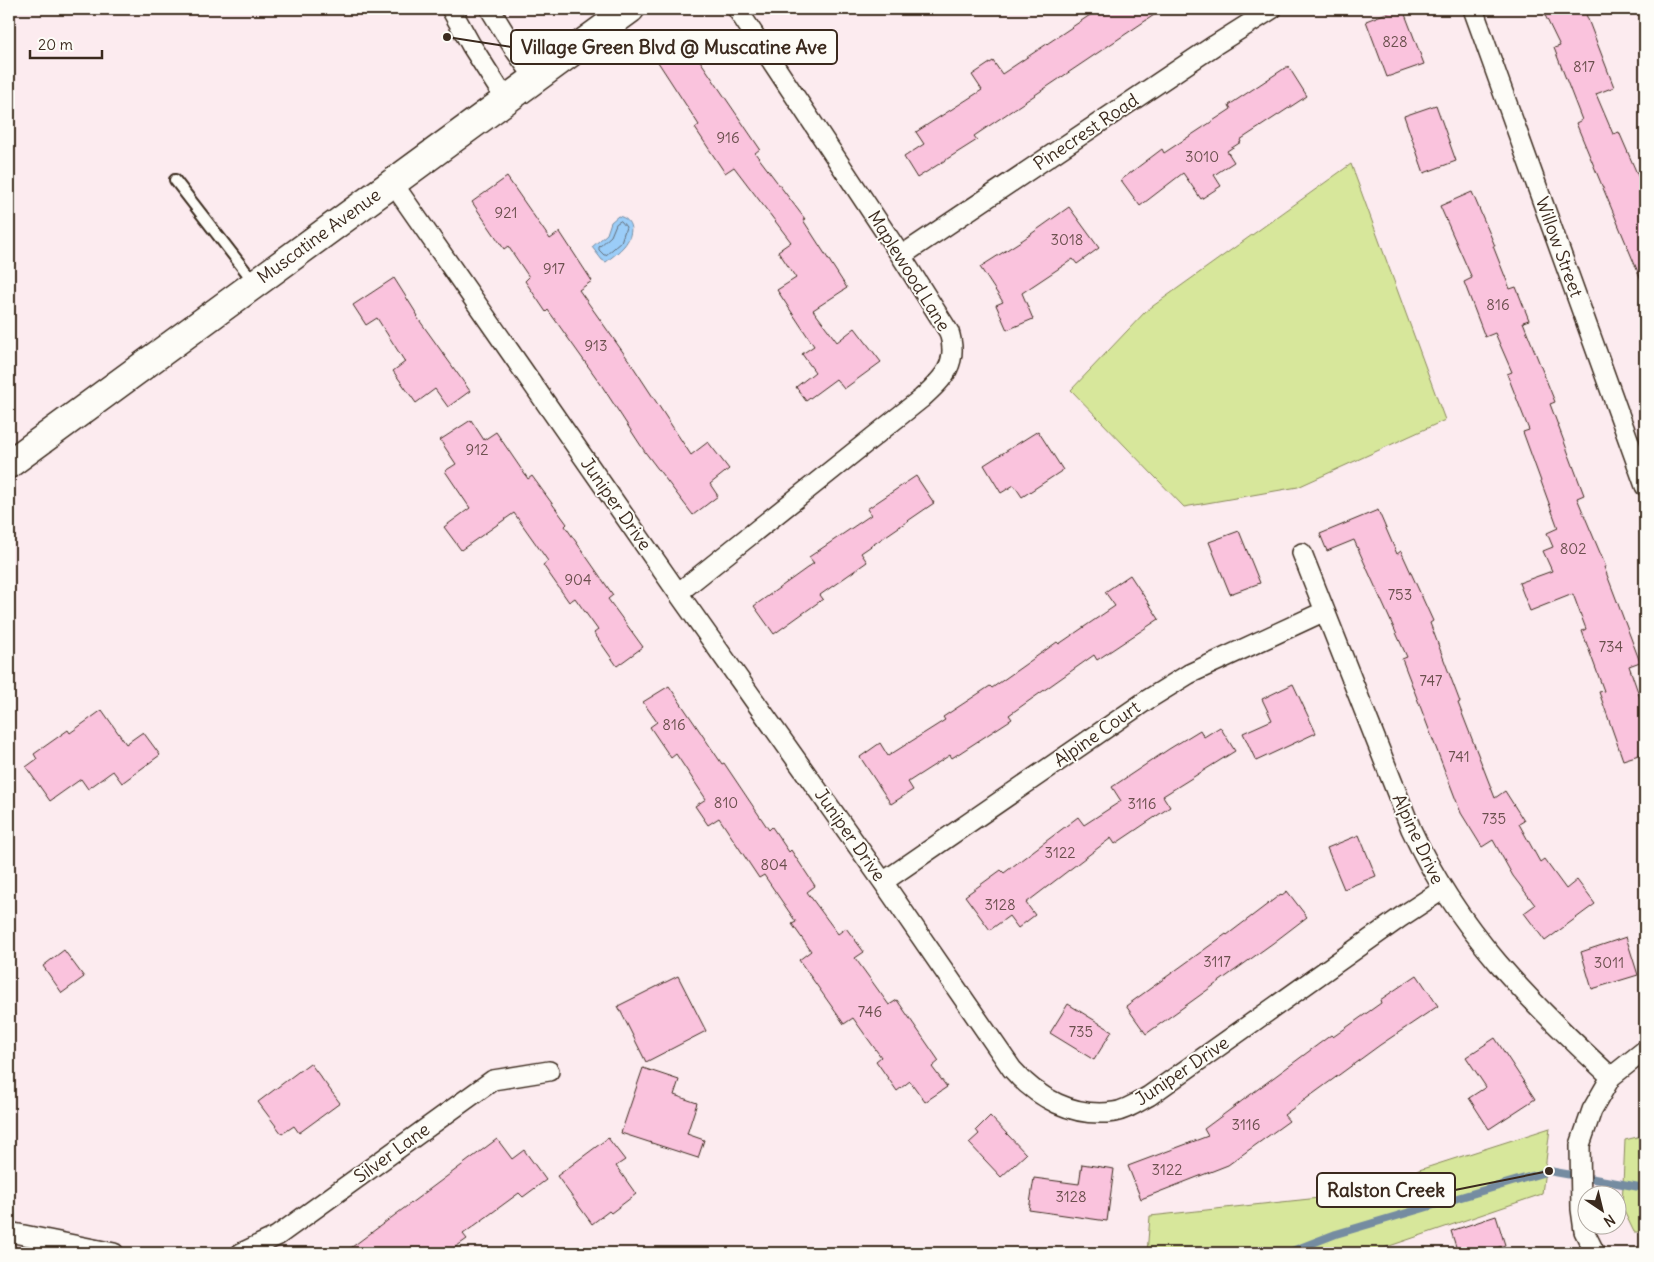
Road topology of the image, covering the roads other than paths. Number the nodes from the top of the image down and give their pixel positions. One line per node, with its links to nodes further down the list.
1 (451, 9): 8 (street)
2 (490, 9): 7 (street)
3 (630, 9): 7 (main road, Muscatine Avenue)
4 (737, 9): 11 (street, Maplewood Lane)
5 (1272, 9): 11 (street, Pinecrest Road)
6 (1473, 9): 14 (street, Willow Street)
7 (535, 78): 8 (main road, Muscatine Avenue)
8 (506, 100): 10 (main road, Muscatine Avenue)
9 (175, 180): 12 (lane)
10 (392, 182): 12 (main road, Muscatine Avenue); 16 (street, Juniper Drive)
11 (901, 256): 16 (street, Maplewood Lane)
12 (255, 283): 13 (main road, Muscatine Avenue)
13 (9, 464)
14 (1645, 486)
15 (1302, 552): 17 (street, Alpine Drive)
16 (678, 593): 18 (street, Juniper Drive)
17 (1325, 611): 18 (street, Alpine Court); 19 (street, Alpine Drive)
18 (883, 882): 19 (street, Juniper Drive)
19 (1442, 890): 22 (street, Alpine Drive)
20 (1645, 1050): 22 (street)
21 (549, 1071): 25 (street, Silver Lane)
22 (1611, 1076): 26 (street)
23 (9, 1232): 24 (street)
24 (114, 1253)
25 (241, 1253)
26 (1595, 1253)

